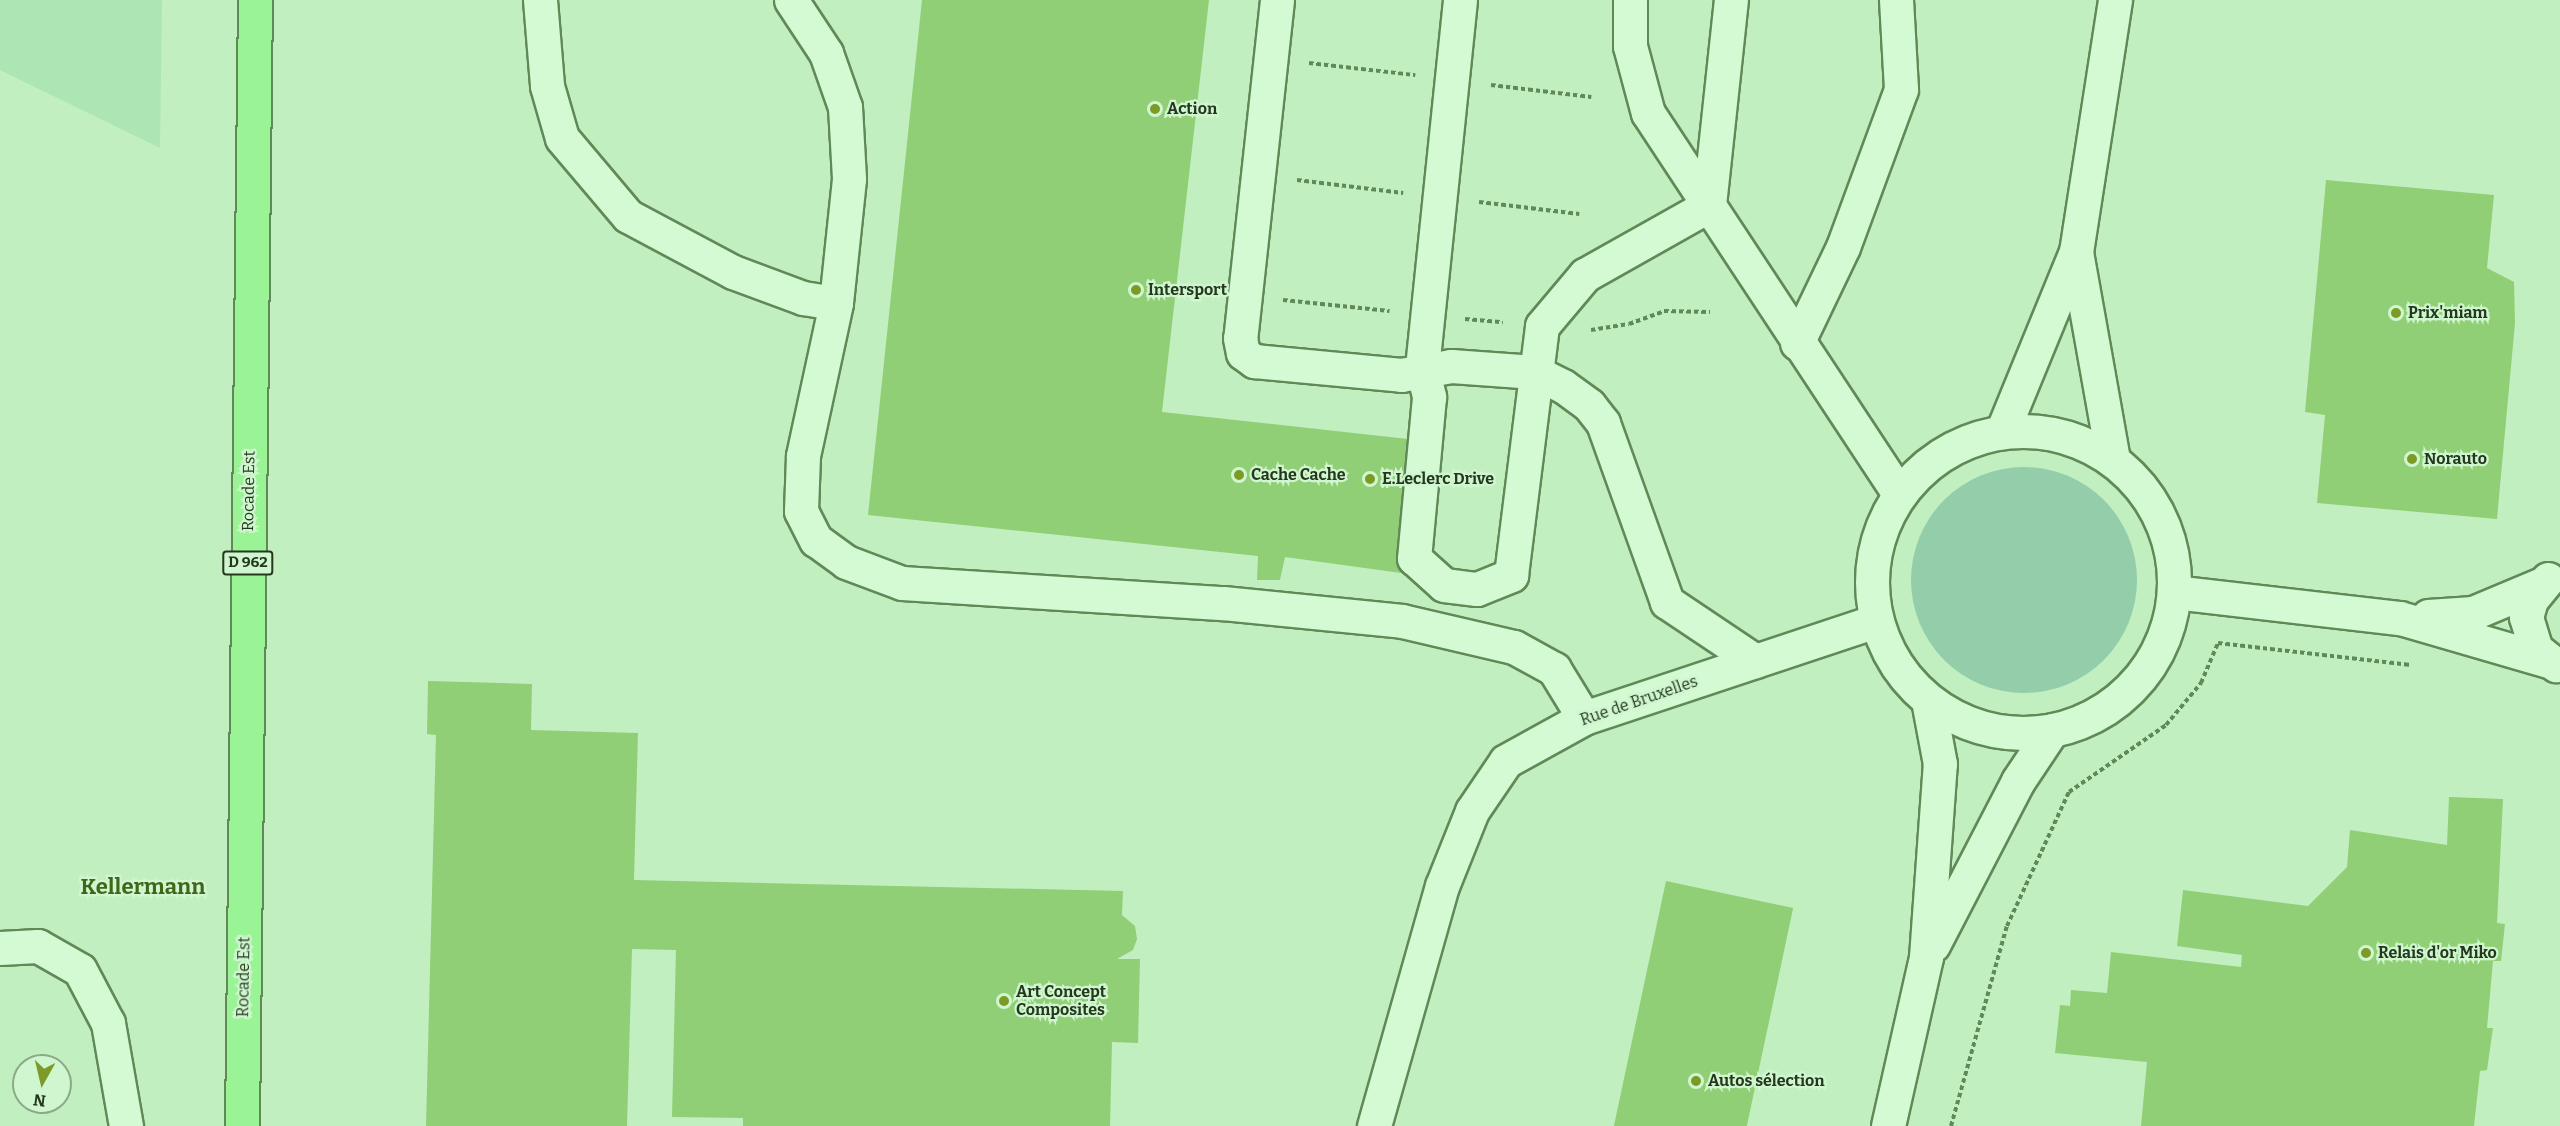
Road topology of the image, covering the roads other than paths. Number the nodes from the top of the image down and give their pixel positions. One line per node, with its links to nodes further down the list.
1 (255, 0): 31 (main road, Rocade Est / D 962)
2 (540, 0): 12 (street)
3 (791, 0): 12 (street)
4 (1277, 0): 14 (street)
5 (1460, 0): 14 (street)
6 (1630, 0): 10 (street)
7 (1731, 0): 10 (street)
8 (1896, 0): 13 (street)
9 (2115, 0): 11 (street)
10 (1709, 205): 13 (street); 15 (street)
11 (2076, 252): 16 (street); 17 (street)
12 (836, 303): 26 (street)
13 (1797, 342): 18 (street)
14 (1422, 368): 15 (street); 15 (street)
15 (1535, 372): 23 (street)
16 (2002, 432): 17 (street); 18 (street)
17 (2113, 460): 20 (street)
18 (1899, 494): 22 (street)
19 (2553, 574): 21 (street); 24 (street)
20 (2174, 592): 21 (street); 27 (street)
21 (2400, 618): 24 (street)
22 (1876, 621): 23 (street, Rue de Bruxelles); 25 (street)
23 (1755, 661): 26 (street, Rue de Bruxelles)
24 (2554, 664)
25 (1928, 700): 27 (street); 29 (street)
26 (1584, 718): 32 (street, Rue de Bruxelles)
27 (2052, 730): 29 (street)
28 (0, 948): 30 (street)
29 (1926, 957): 33 (street)
30 (126, 1126)
31 (242, 1126)
32 (1374, 1126)
33 (1888, 1126)

